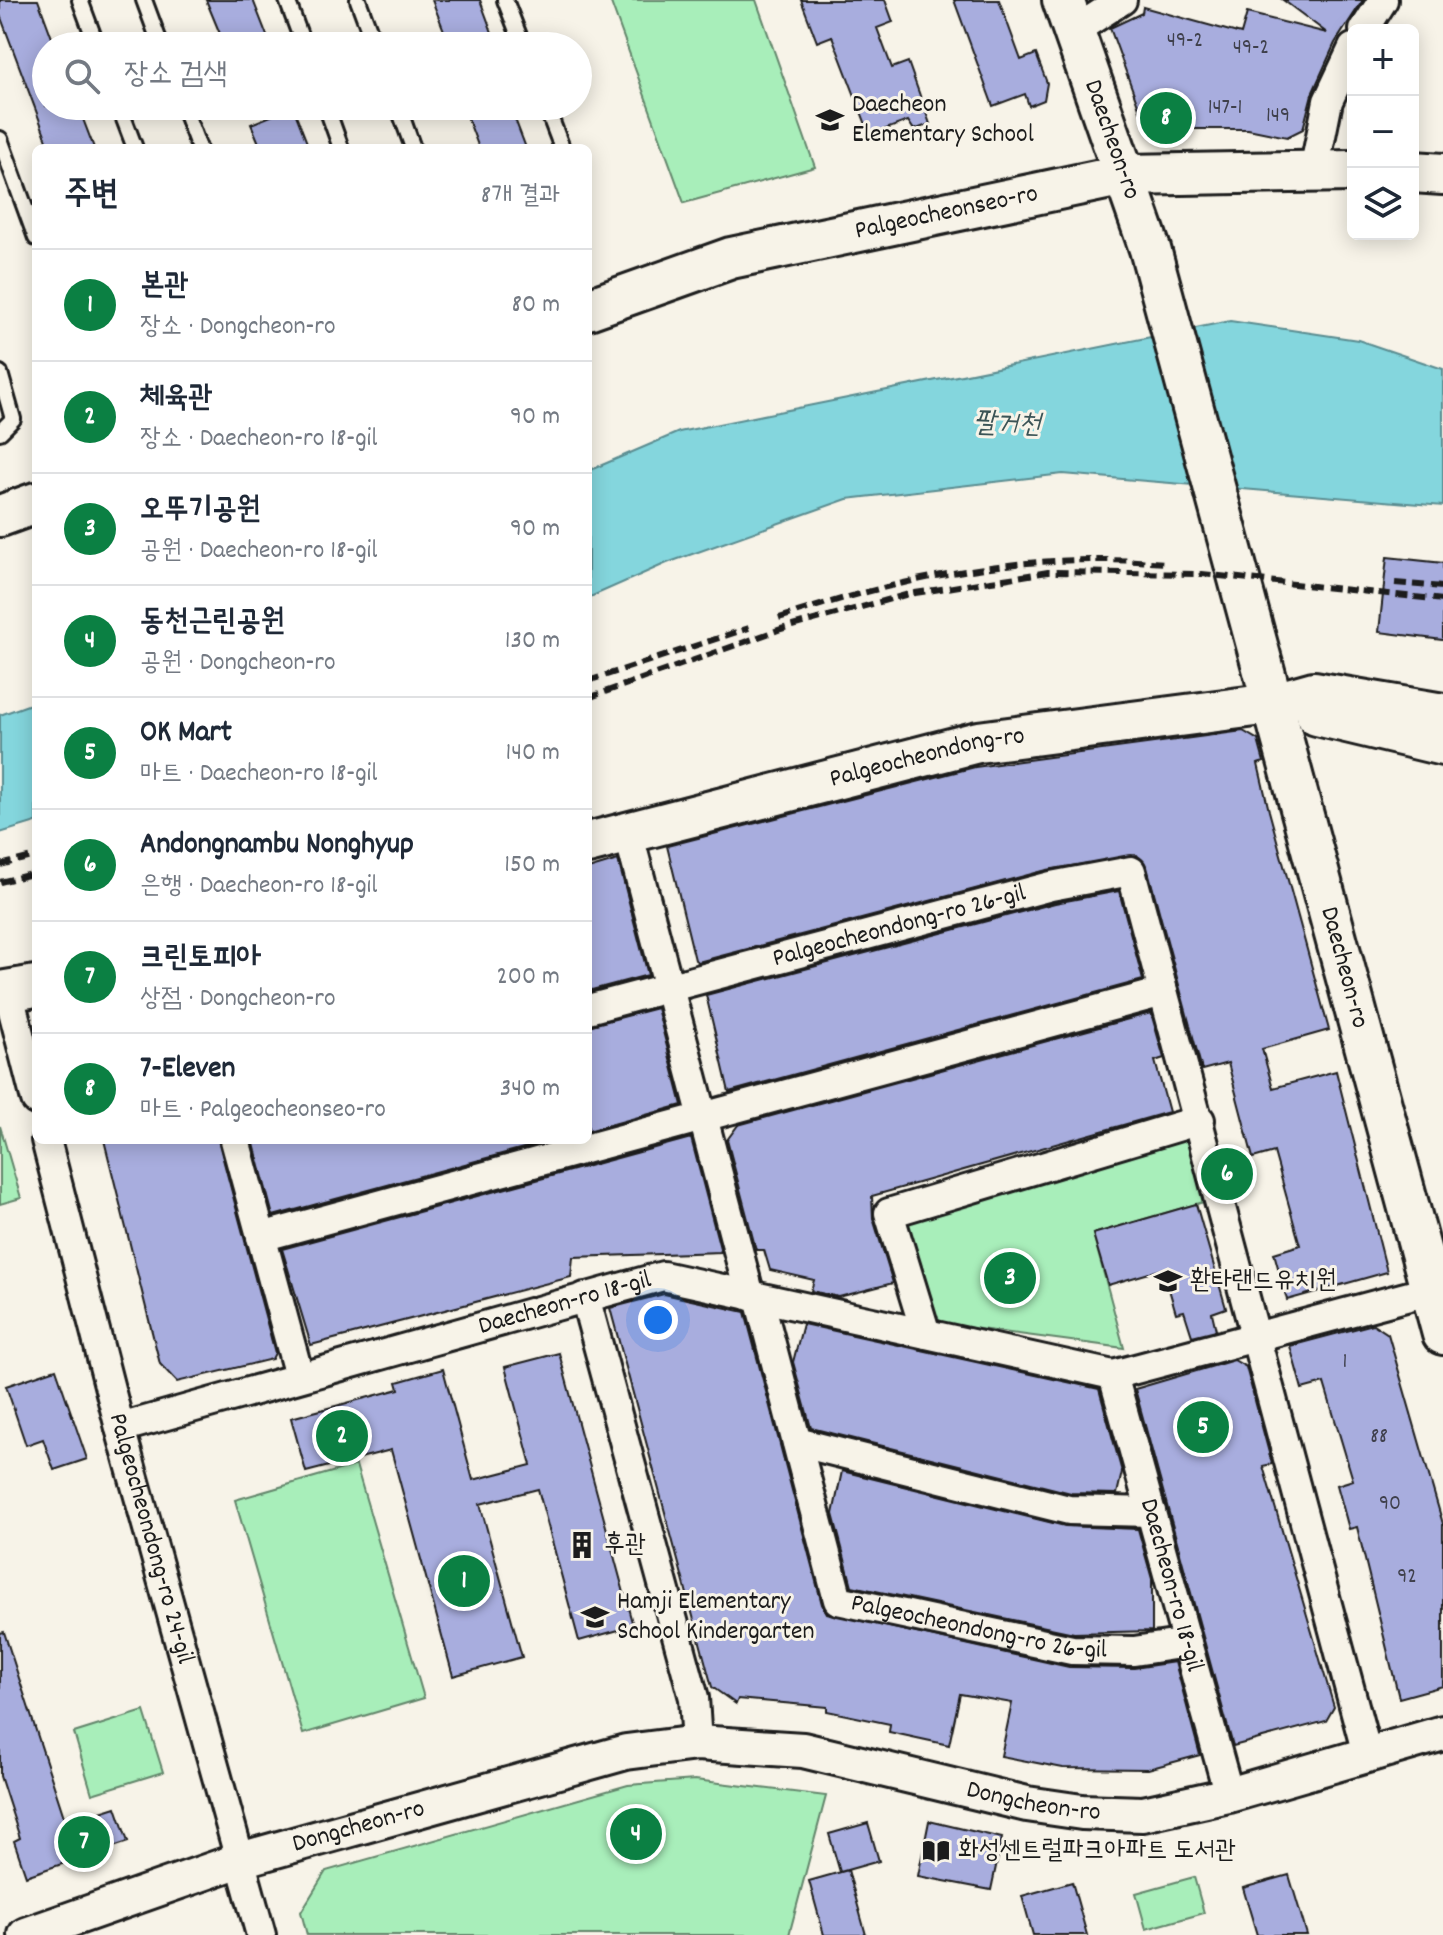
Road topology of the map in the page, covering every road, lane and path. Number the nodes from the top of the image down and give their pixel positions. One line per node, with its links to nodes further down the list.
1 (80, 0): 10 (lane)
2 (144, 0): 11 (lane)
3 (287, 0): 12 (lane)
4 (358, 0): 13 (lane)
5 (505, 0): 14 (lane)
6 (1122, 0): 8 (street, Daecheon-ro)
7 (1383, 0): 9 (street)
8 (1068, 15): 30 (main road, Daecheon-ro)
9 (1368, 24)
10 (92, 32)
11 (156, 32)
12 (299, 32)
13 (370, 32)
14 (518, 32)
15 (1347, 61): 27 (street, Palgeocheonseo-ro)
16 (124, 120): 22 (lane)
17 (188, 120): 23 (lane)
18 (331, 120): 24 (lane)
19 (403, 120): 25 (lane)
20 (551, 120): 26 (lane)
21 (0, 139): 31 (lane)
22 (133, 144)
23 (197, 144)
24 (340, 144)
25 (412, 144)
26 (560, 144)
27 (1334, 171): 30 (main road, Palgeocheonseo-ro)
28 (1419, 172): 29 (main road)
29 (1443, 174)
30 (1125, 175): 32 (main road, Palgeocheonseo-ro); 37 (main road, Daecheon-ro)
31 (32, 227)
32 (592, 308)
33 (0, 373): 34 (lane)
34 (0, 432)
35 (32, 504): 36 (main road)
36 (0, 516)
37 (1271, 704): 38 (main road, Palgeocheondong-ro); 39 (main road, Palgeocheondong-ro); 40 (main road, Palgeocheondong-ro); 52 (main road, Daecheon-ro)
38 (1443, 714)
39 (1443, 745)
40 (628, 832): 41 (main road, Palgeocheondong-ro); 42 (street, Palgeocheondong-ro 26-gil)
41 (592, 842)
42 (668, 987): 44 (street, Palgeocheondong-ro 26-gil); 45 (street, Palgeocheondong-ro 26-gil); 47 (street, Palgeocheondong-ro 26-gil)
43 (15, 989): 46 (street)
44 (1163, 992): 47 (street); 48 (street)
45 (592, 1008)
46 (32, 1079)
47 (702, 1115): 51 (street); 54 (street, Palgeocheondong-ro 26-gil)
48 (1200, 1120): 55 (street); 57 (street)
49 (47, 1144): 60 (street, Palgeocheondong-ro 24-gil)
50 (236, 1144): 51 (street)
51 (261, 1237): 59 (street)
52 (1437, 1289): 56 (main road, Daecheon-ro); 57 (street, Daecheon-ro 18-gil)
53 (585, 1297): 54 (street, Daecheon-ro 18-gil); 59 (street, Daecheon-ro 18-gil); 65 (street)
54 (754, 1297): 55 (street, Daecheon-ro 18-gil); 61 (street, Palgeocheondong-ro 26-gil)
55 (926, 1334): 58 (street, Daecheon-ro 18-gil)
56 (1443, 1334)
57 (1255, 1338): 58 (street, Daecheon-ro 18-gil); 66 (street)
58 (1113, 1375): 62 (street, Daecheon-ro 18-gil)
59 (299, 1376): 60 (street, Daecheon-ro 18-gil)
60 (120, 1428): 68 (street, Palgeocheondong-ro 24-gil)
61 (797, 1442): 62 (street); 63 (street, Palgeocheondong-ro 26-gil)
62 (1151, 1512): 63 (street, Daecheon-ro 18-gil)
63 (1187, 1643): 67 (street, Daecheon-ro 18-gil)
64 (1443, 1733): 66 (street, Dongcheon-ro)
65 (697, 1743): 67 (street, Dongcheon-ro); 68 (street, Dongcheon-ro)
66 (1367, 1754): 67 (street, Dongcheon-ro)
67 (1229, 1795)
68 (240, 1860): 69 (street, Dongcheon-ro); 70 (street, Palgeocheondong-ro 24-gil)
69 (26, 1935)
70 (261, 1935)

